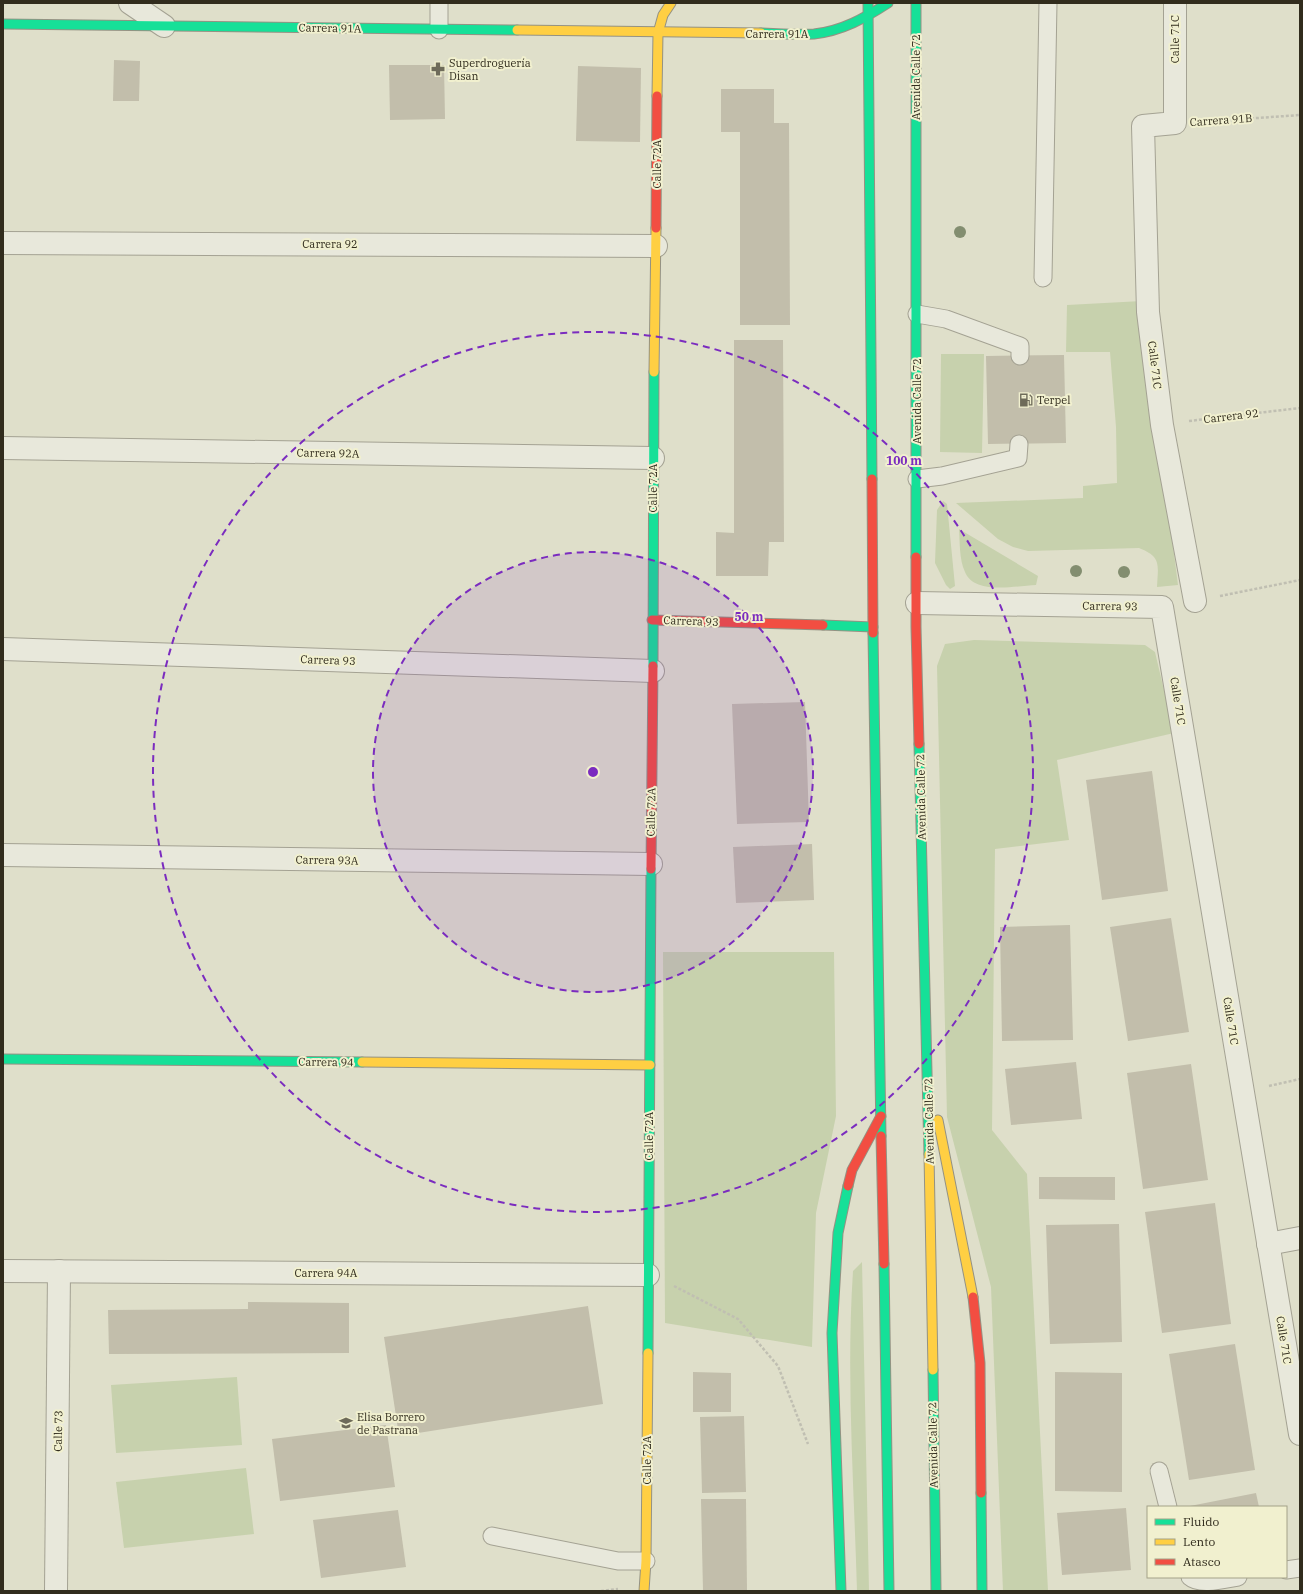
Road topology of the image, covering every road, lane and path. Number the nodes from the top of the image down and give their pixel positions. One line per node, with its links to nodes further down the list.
1 (130, 3): 11 (street)
2 (439, 3): 12 (lane)
3 (671, 3): 13 (main road)
4 (868, 3): 9 (main road)
5 (888, 3): 9 (main road, Carrera 91A)
6 (916, 3): 20 (main road, Avenida Calle 72)
7 (1048, 3): 19 (lane)
8 (1176, 3): 15 (street, Calle 71C)
9 (868, 16): 13 (main road, Carrera 91A); 33 (main road)
10 (3, 24): 11 (main road, Carrera 91A)
11 (164, 26): 12 (main road, Carrera 91A)
12 (439, 30): 13 (main road, Carrera 91A)
13 (658, 33): 18 (main road, Calle 72A)
14 (1300, 115): 15 (path, Carrera 91B)
15 (1176, 123): 16 (street, Carrera 91B)
16 (1143, 126): 23 (street, Calle 71C)
17 (3, 243): 18 (street, Carrera 92)
18 (656, 246): 26 (main road, Calle 72A)
19 (1043, 278)
20 (916, 314): 21 (lane); 27 (main road, Avenida Calle 72)
21 (1020, 356)
22 (1300, 408): 23 (path, Carrera 92)
23 (1162, 425): 29 (street, Calle 71C)
24 (1019, 444): 27 (lane)
25 (3, 448): 26 (street, Carrera 92A)
26 (653, 458): 32 (main road, Calle 72A)
27 (917, 479): 30 (main road, Avenida Calle 72)
28 (1300, 580): 29 (path)
29 (1195, 601)
30 (917, 603): 31 (street, Carrera 93); 40 (main road, Avenida Calle 72)
31 (1162, 607): 42 (street, Calle 71C)
32 (652, 620): 33 (main road, Carrera 93); 35 (main road, Calle 72A)
33 (873, 627): 43 (main road)
34 (3, 649): 35 (street, Carrera 93)
35 (653, 671): 37 (main road, Calle 72A)
36 (3, 855): 37 (street, Carrera 93A)
37 (651, 864): 39 (main road, Calle 72A)
38 (3, 1059): 39 (main road, Carrera 94)
39 (650, 1065): 48 (main road, Calle 72A)
40 (928, 1069): 63 (main road, Avenida Calle 72); 64 (main road)
41 (1300, 1079): 42 (path)
42 (1243, 1091): 45 (street, Calle 71C)
43 (881, 1114): 61 (main road); 62 (main road)
44 (1300, 1238): 45 (street)
45 (1268, 1244): 49 (street, Calle 71C)
46 (3, 1271): 47 (street, Carrera 94A)
47 (59, 1271): 48 (street, Carrera 94A); 59 (street, Calle 73)
48 (648, 1275): 50 (path); 54 (main road, Calle 72A)
49 (1300, 1434)
50 (810, 1450)
51 (1159, 1471): 52 (lane)
52 (1168, 1506)
53 (492, 1536): 54 (lane)
54 (646, 1561): 60 (main road, Calle 72A)
55 (1300, 1568): 56 (lane)
56 (1287, 1570)
57 (1191, 1578): 58 (lane)
58 (1231, 1578)
59 (56, 1591)
60 (644, 1591)
61 (841, 1591)
62 (889, 1591)
63 (936, 1591)
64 (982, 1591)

